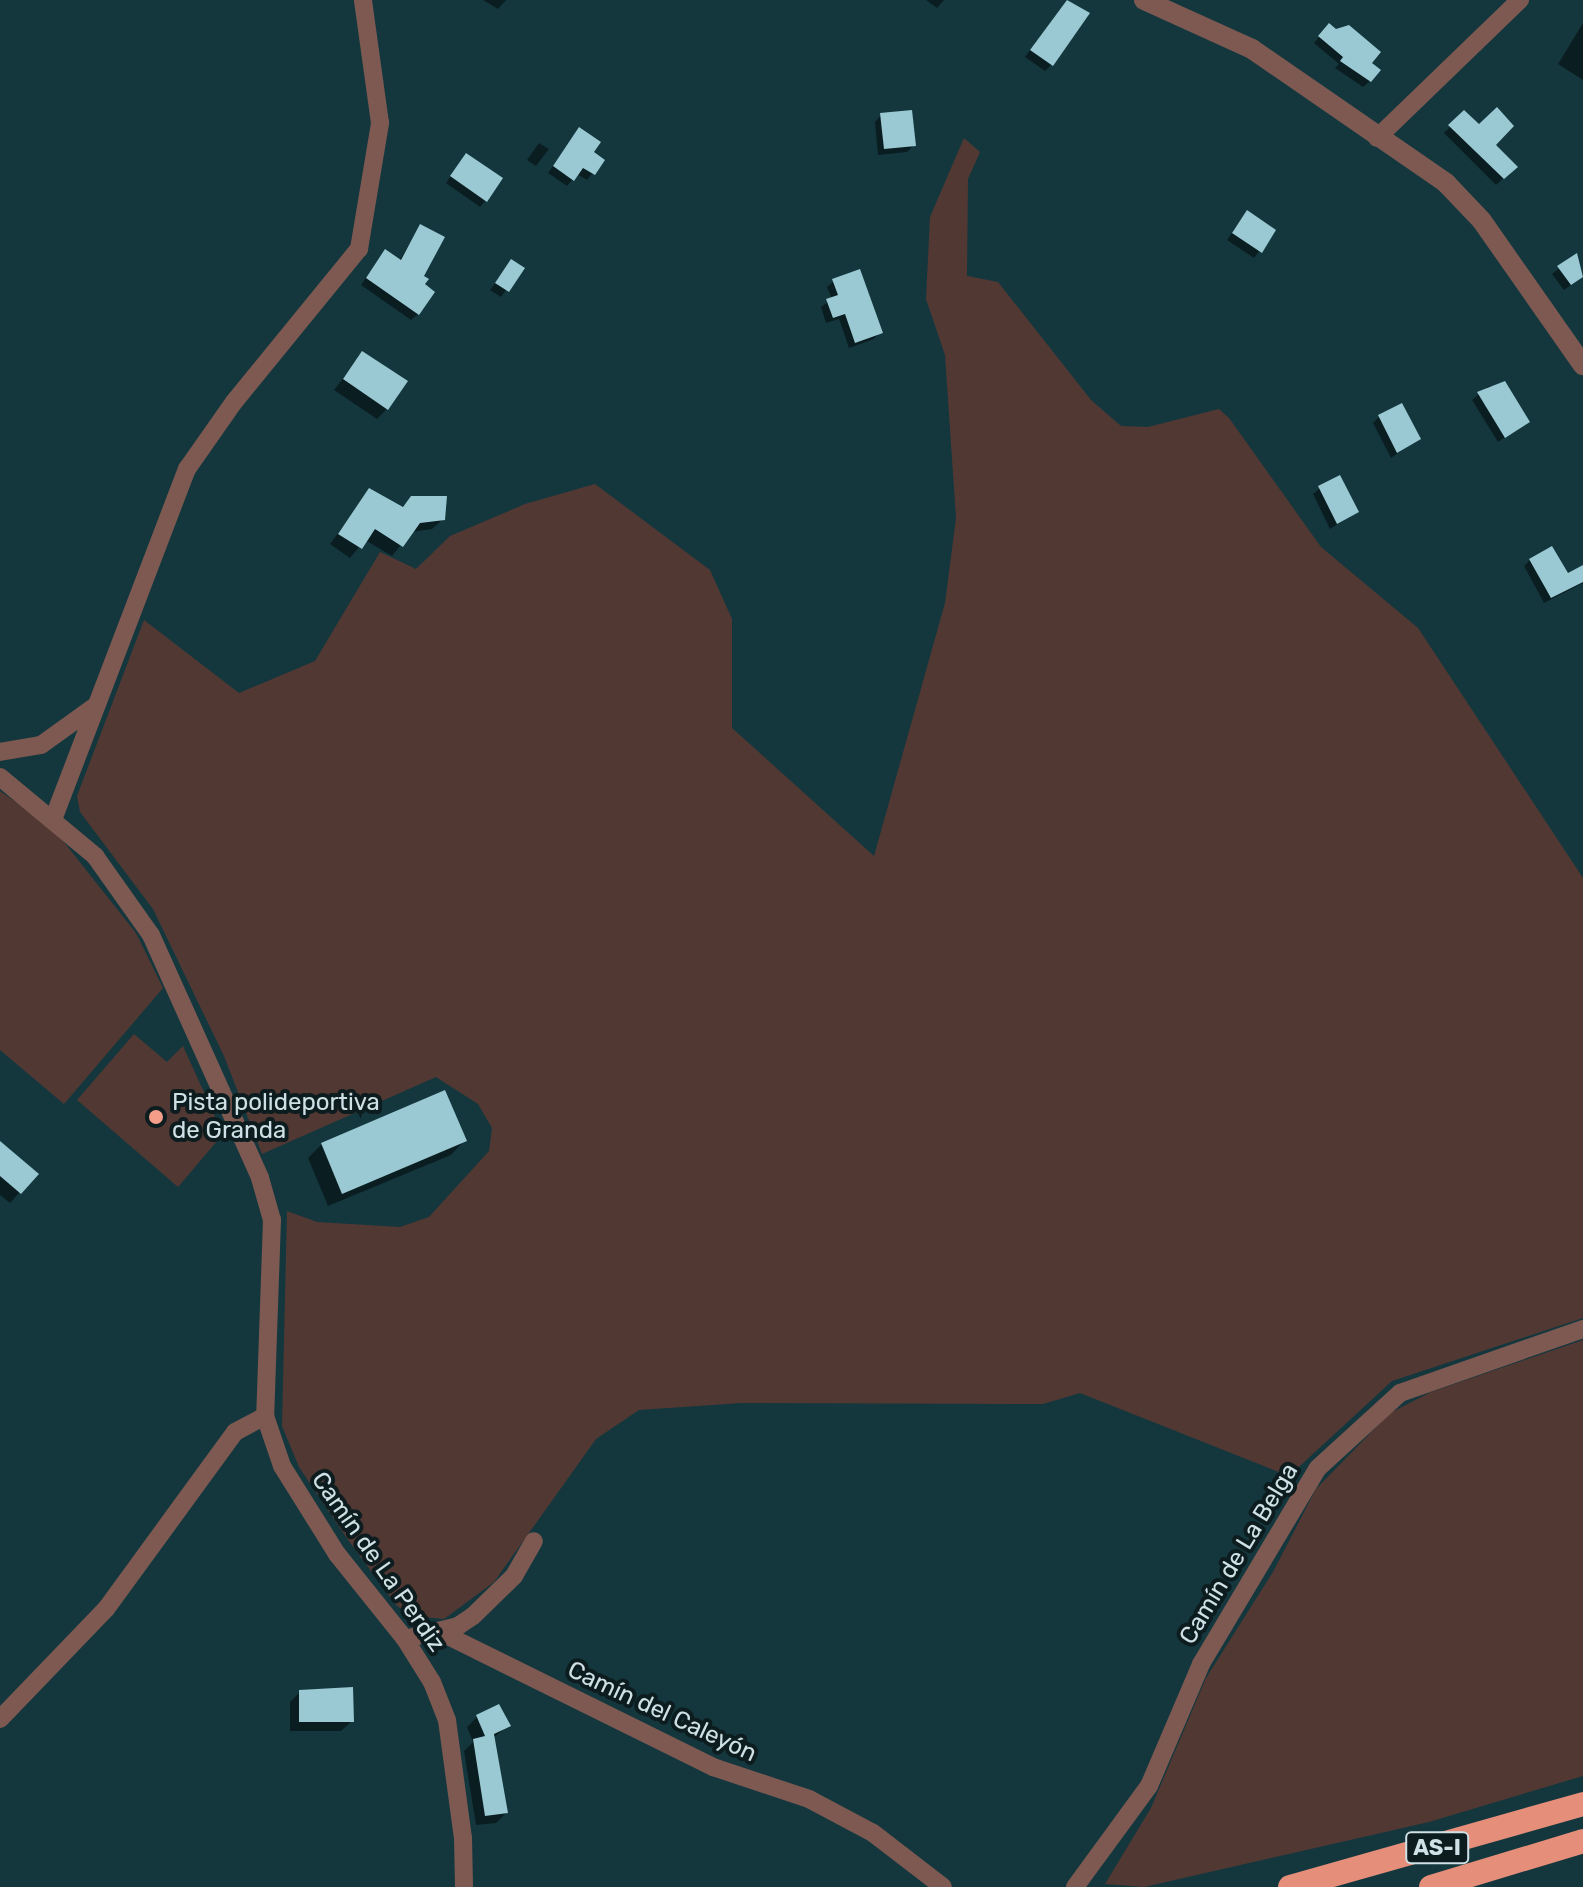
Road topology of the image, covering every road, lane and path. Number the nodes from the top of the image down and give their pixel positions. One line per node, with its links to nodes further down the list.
1 (363, 0): 6 (street)
2 (1144, 0): 4 (street)
3 (1520, 0): 4 (street)
4 (1377, 138): 5 (street)
5 (1583, 365)
6 (100, 698): 7 (street); 9 (street)
7 (0, 752)
8 (0, 777): 9 (street, Camín de La Perdiz)
9 (54, 817): 11 (street, Camín de La Perdiz)
10 (1583, 1329): 20 (street, Camín de La Belga)
11 (265, 1416): 14 (street, Camín de La Perdiz); 15 (street)
12 (534, 1541): 13 (street)
13 (440, 1632): 14 (street); 19 (street, Camín del Caleyón)
14 (405, 1639): 18 (street, Camín de La Perdiz)
15 (0, 1719)
16 (1583, 1804): 21 (highway, AS-I)
17 (1583, 1841): 22 (highway, AS-I)
18 (464, 1887)
19 (943, 1887)
20 (1075, 1887)
21 (1290, 1887)
22 (1431, 1887)

